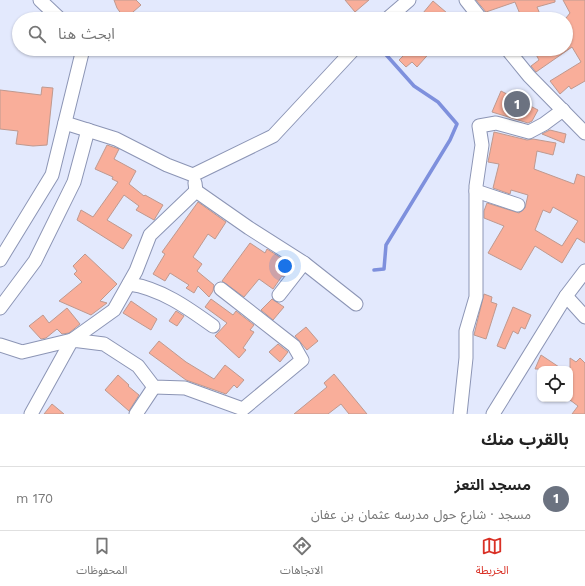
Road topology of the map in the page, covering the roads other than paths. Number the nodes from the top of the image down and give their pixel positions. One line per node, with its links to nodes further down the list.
1 (40, 0): 4 (street)
2 (409, 0): 5 (street)
3 (466, 0): 6 (street)
4 (53, 12)
5 (395, 12)
6 (476, 12)
7 (81, 56): 11 (street)
8 (347, 56): 14 (street)
9 (513, 56): 10 (street)
10 (563, 110): 13 (street); 16 (street)
11 (65, 123): 12 (street); 18 (street)
12 (88, 130): 14 (street); 26 (street)
13 (585, 133)
14 (193, 175): 15 (street)
15 (196, 191): 19 (street); 21 (street)
16 (476, 191): 17 (street); 35 (street)
17 (518, 205)
18 (0, 260)
19 (304, 263): 23 (street); 25 (street)
20 (585, 271): 24 (street)
21 (129, 284): 28 (street); 29 (street)
22 (221, 289): 32 (street)
23 (279, 295)
24 (566, 296): 27 (street); 36 (street)
25 (356, 304)
26 (0, 308)
27 (585, 317)
28 (213, 326)
29 (72, 340): 30 (street); 31 (street); 33 (street)
30 (0, 345)
31 (154, 387): 32 (street); 34 (street)
32 (242, 412)
33 (31, 414)
34 (136, 414)
35 (460, 414)
36 (493, 414)

